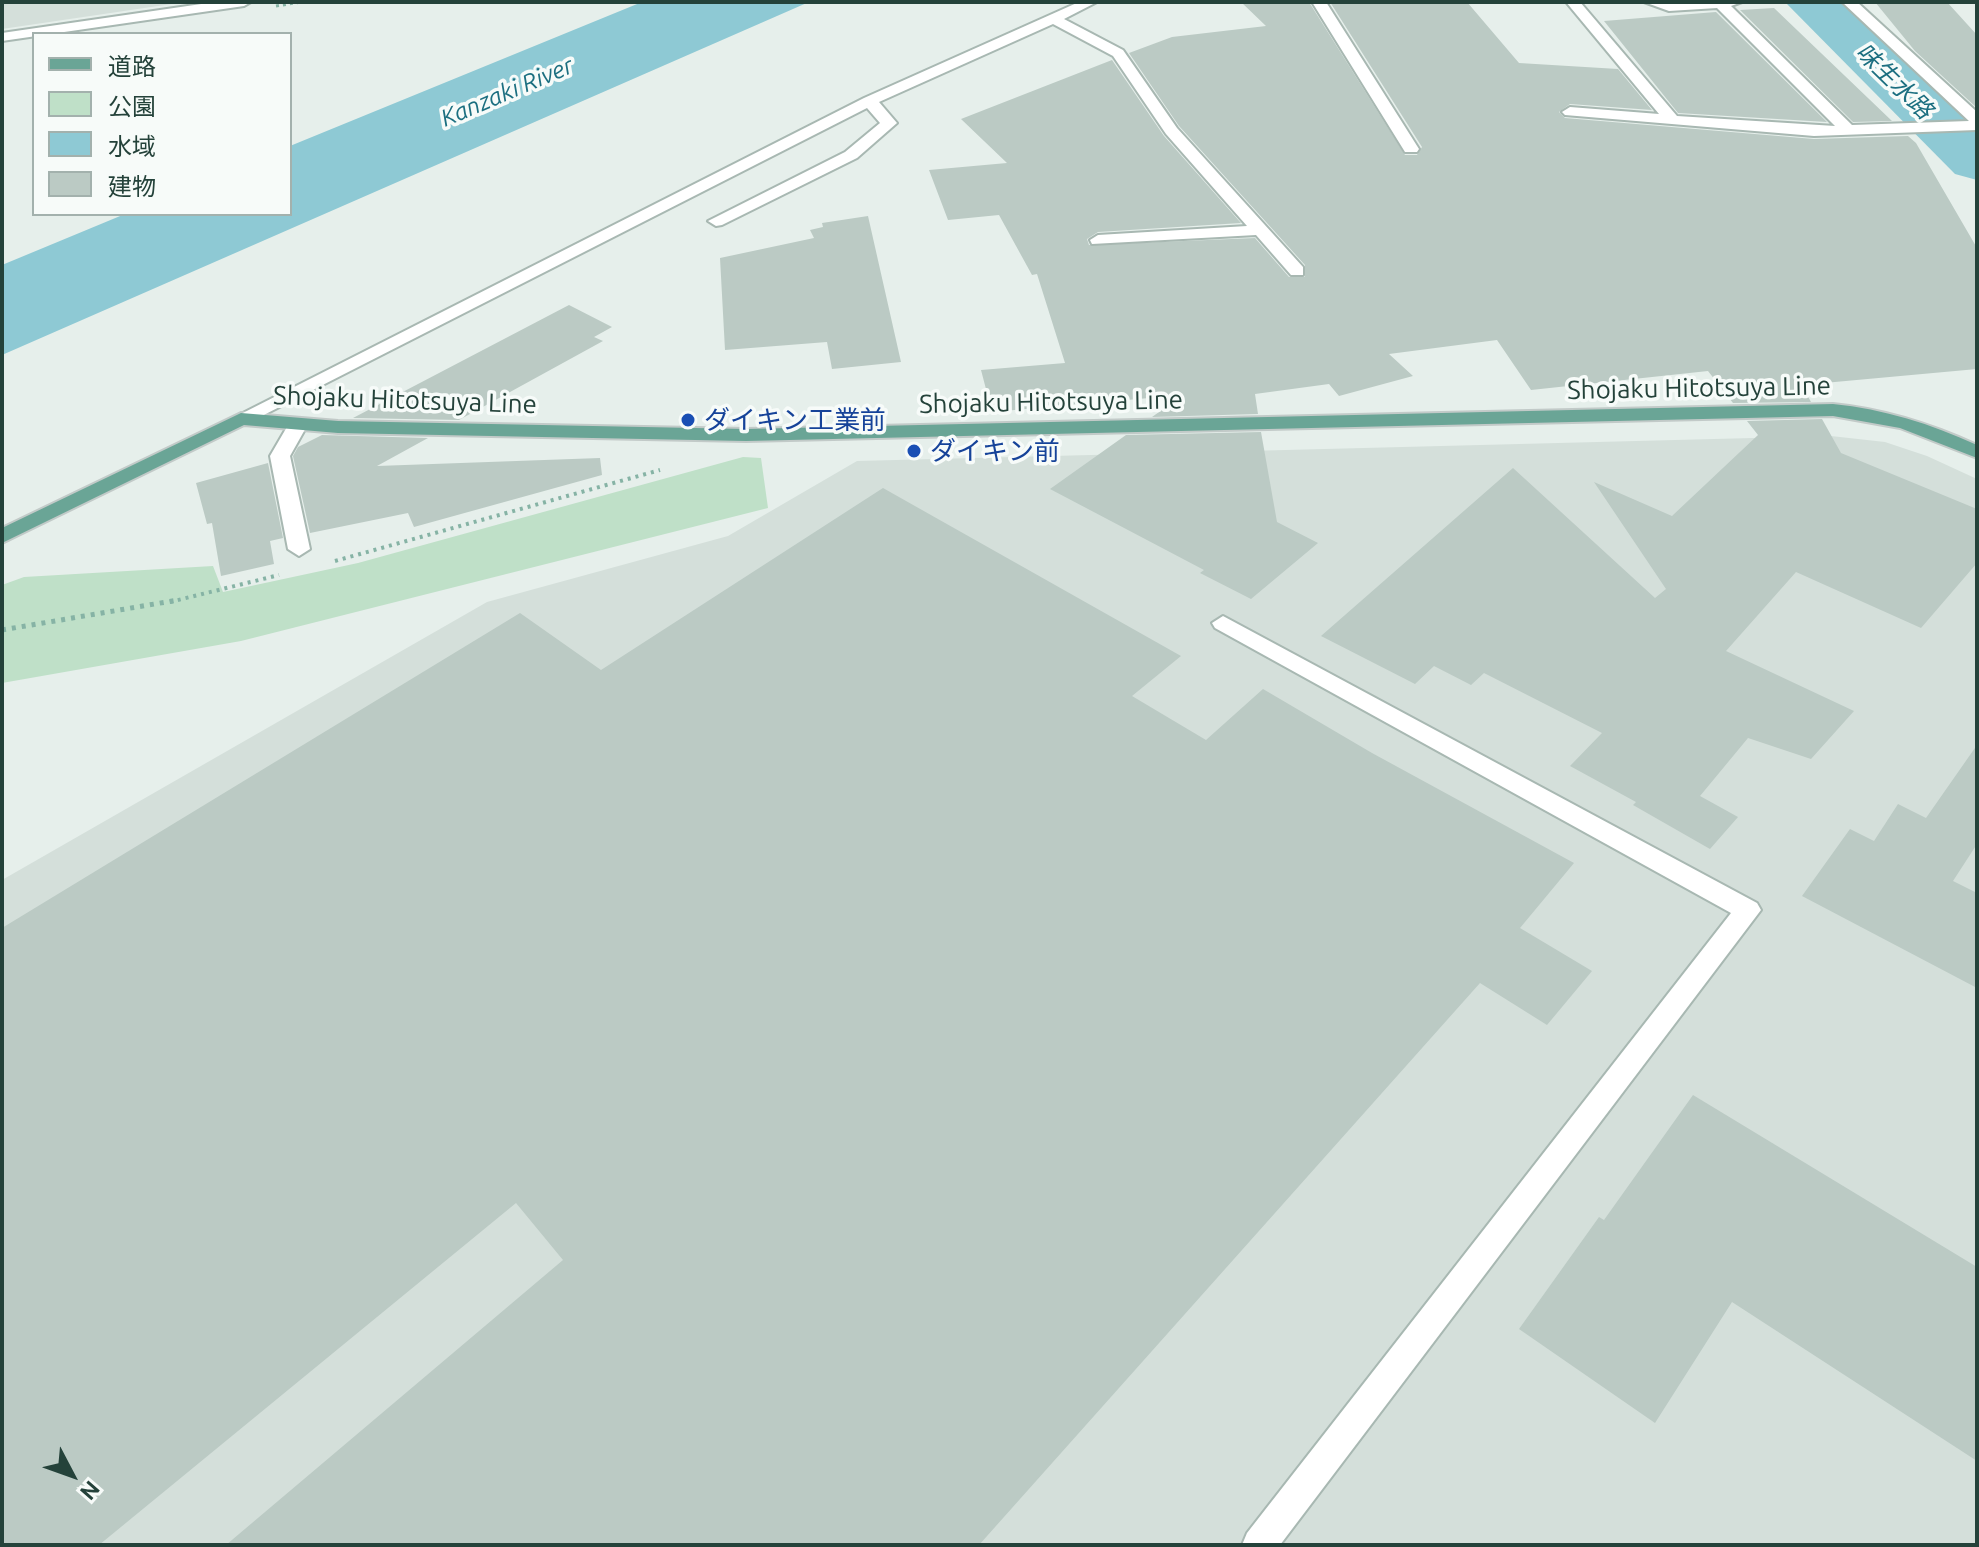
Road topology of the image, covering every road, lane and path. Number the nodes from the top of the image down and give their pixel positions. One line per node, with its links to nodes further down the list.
1 (244, 2): 10 (street)
2 (1090, 2): 9 (street)
3 (1319, 2): 18 (street)
4 (1573, 2): 15 (street)
5 (1651, 2): 8 (street)
6 (1739, 2): 8 (street)
7 (1849, 2): 16 (street)
8 (1720, 3): 17 (street)
9 (1052, 18): 13 (street); 20 (street)
10 (37, 32)
11 (32, 33): 12 (street)
12 (2, 37)
13 (869, 101): 19 (street); 23 (street)
14 (1570, 112): 15 (street)
15 (1672, 120): 17 (street)
16 (1977, 123): 17 (street)
17 (1848, 130)
18 (1411, 149)
19 (716, 221)
20 (1261, 230): 21 (street); 22 (street)
21 (1098, 240)
22 (1297, 271)
23 (241, 419): 24 (main road, Shojaku Hitotsuya Line); 27 (main road, Shojaku Hitotsuya Line)
24 (298, 424): 25 (main road, Shojaku Hitotsuya Line); 28 (street)
25 (1977, 452)
26 (671, 467): 29 (path)
27 (2, 536)
28 (299, 549)
29 (321, 565)
30 (291, 572): 32 (path)
31 (1223, 623): 33 (street)
32 (2, 630)
33 (1259, 1545)

